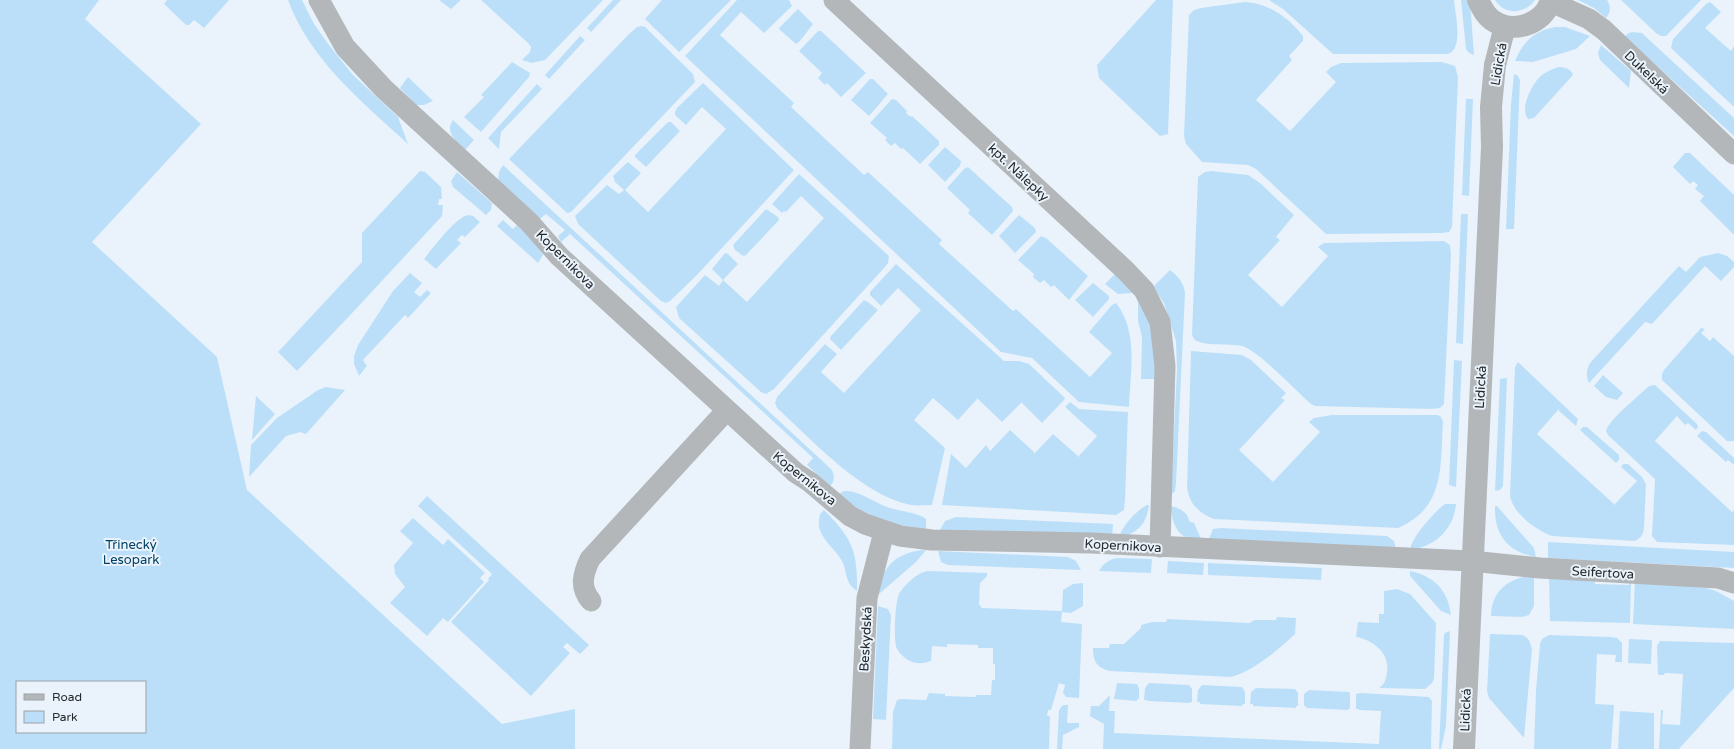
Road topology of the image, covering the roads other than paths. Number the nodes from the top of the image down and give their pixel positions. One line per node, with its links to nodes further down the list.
1 (319, 0): 7 (street, Kopernikova)
2 (834, 0): 9 (street, kpt. Nálepky)
3 (1478, 0): 5 (street)
4 (1551, 1): 5 (street); 6 (street, Dukelská)
5 (1506, 26): 10 (street, Lidická)
6 (1734, 154)
7 (727, 410): 8 (street, Kopernikova); 12 (street)
8 (884, 532): 9 (street, Kopernikova); 13 (street, Beskydská)
9 (1160, 547): 10 (street, Kopernikova)
10 (1471, 561): 11 (street, Seifertova); 14 (street, Lidická)
11 (1734, 583)
12 (591, 601)
13 (860, 749)
14 (1464, 749)

